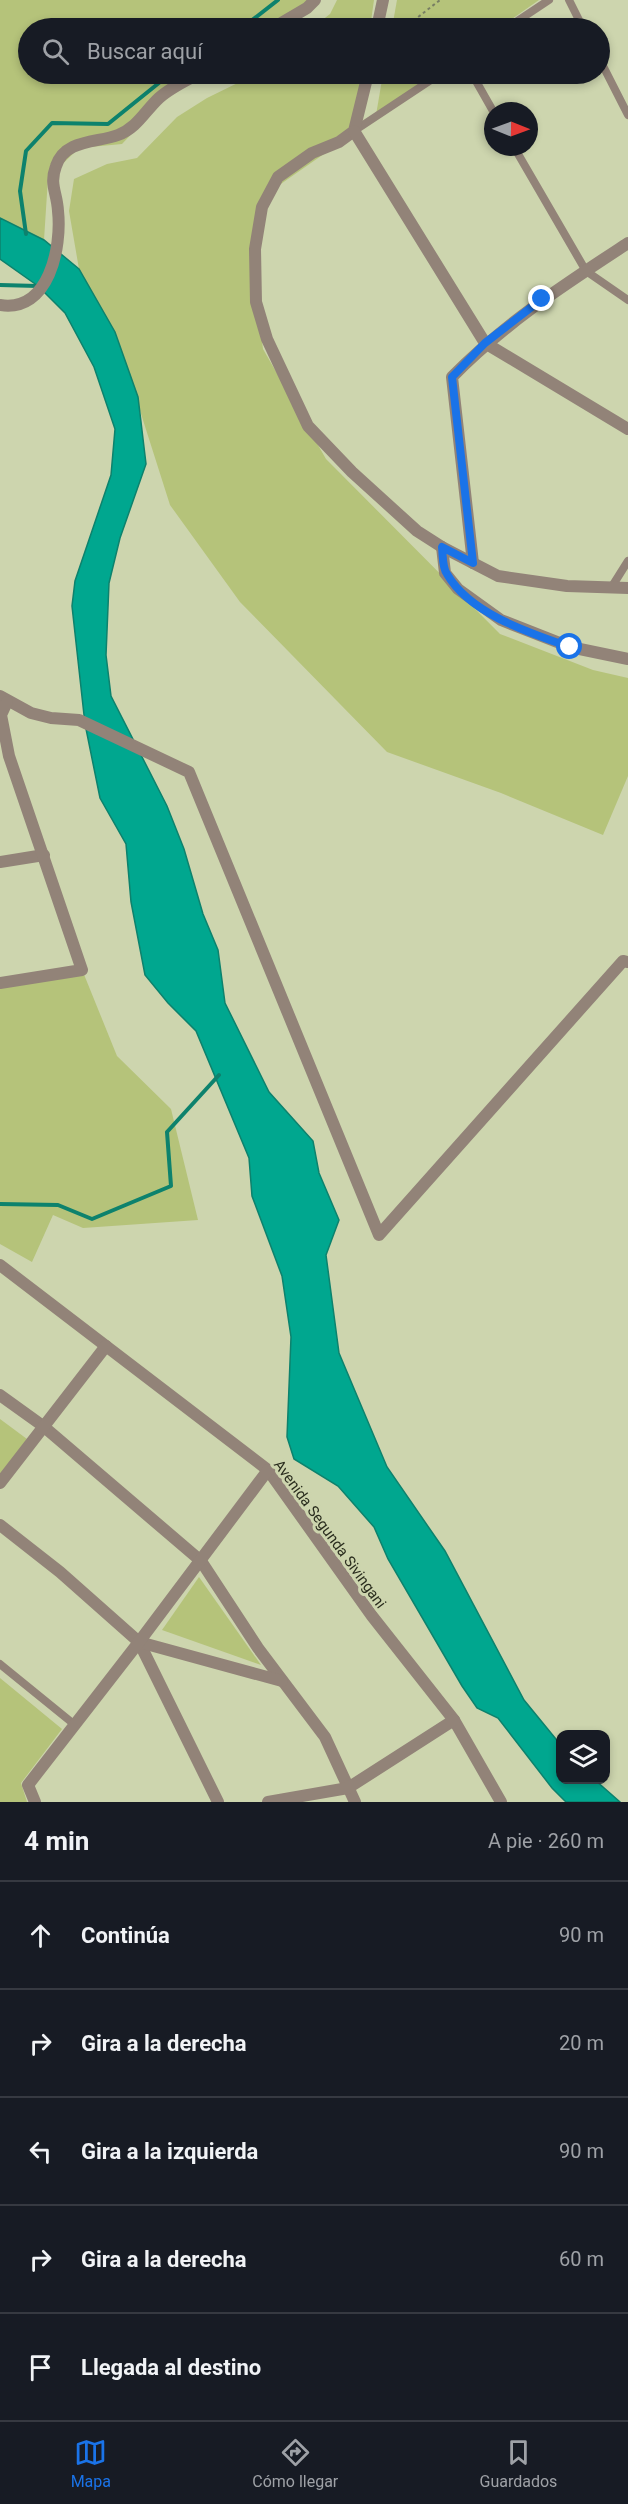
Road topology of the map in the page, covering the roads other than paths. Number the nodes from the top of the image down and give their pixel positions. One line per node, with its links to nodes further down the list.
1 (315, 0): 5 (street)
2 (383, 0): 6 (street)
3 (549, 0): 7 (lane)
4 (568, 0): 8 (lane)
5 (290, 18)
6 (379, 18)
7 (522, 18)
8 (578, 18)
9 (610, 80): 15 (lane)
10 (182, 84): 21 (street)
11 (366, 84): 16 (street)
12 (425, 84): 16 (lane)
13 (478, 84): 14 (lane)
14 (489, 102)
15 (628, 115)
16 (354, 131): 22 (street); 24 (street)
17 (519, 156): 19 (lane)
18 (628, 243): 19 (street)
19 (586, 271): 20 (lane); 22 (street)
20 (628, 300)
21 (0, 304)
22 (485, 343): 23 (street); 26 (street)
23 (628, 429)
24 (442, 547): 26 (street); 29 (street)
25 (628, 561): 27 (lane)
26 (473, 563): 27 (street)
27 (611, 588): 28 (street)
28 (628, 588)
29 (628, 659)
30 (3, 699): 31 (street); 34 (street)
31 (4, 756): 32 (street)
32 (44, 855): 33 (street); 35 (street)
33 (0, 862)
34 (628, 962)
35 (0, 983)
36 (0, 1265): 37 (street, Avenida Segunda Sivingani)
37 (106, 1346): 39 (street); 40 (street, Avenida Segunda Sivingani)
38 (0, 1395): 39 (street)
39 (43, 1426): 41 (street); 43 (street)
40 (268, 1470): 43 (street); 47 (street, Avenida Segunda Sivingani)
41 (0, 1483)
42 (0, 1525): 44 (street)
43 (201, 1561): 44 (street); 46 (street)
44 (139, 1642): 46 (street); 48 (street); 51 (street)
45 (0, 1664): 48 (lane)
46 (282, 1681): 49 (street)
47 (454, 1720): 49 (street); 54 (street, Avenida Segunda Sivingani)
48 (75, 1725): 50 (street)
49 (348, 1788): 52 (street); 53 (street)
50 (35, 1802)
51 (218, 1802)
52 (268, 1802)
53 (355, 1802)
54 (501, 1802)

